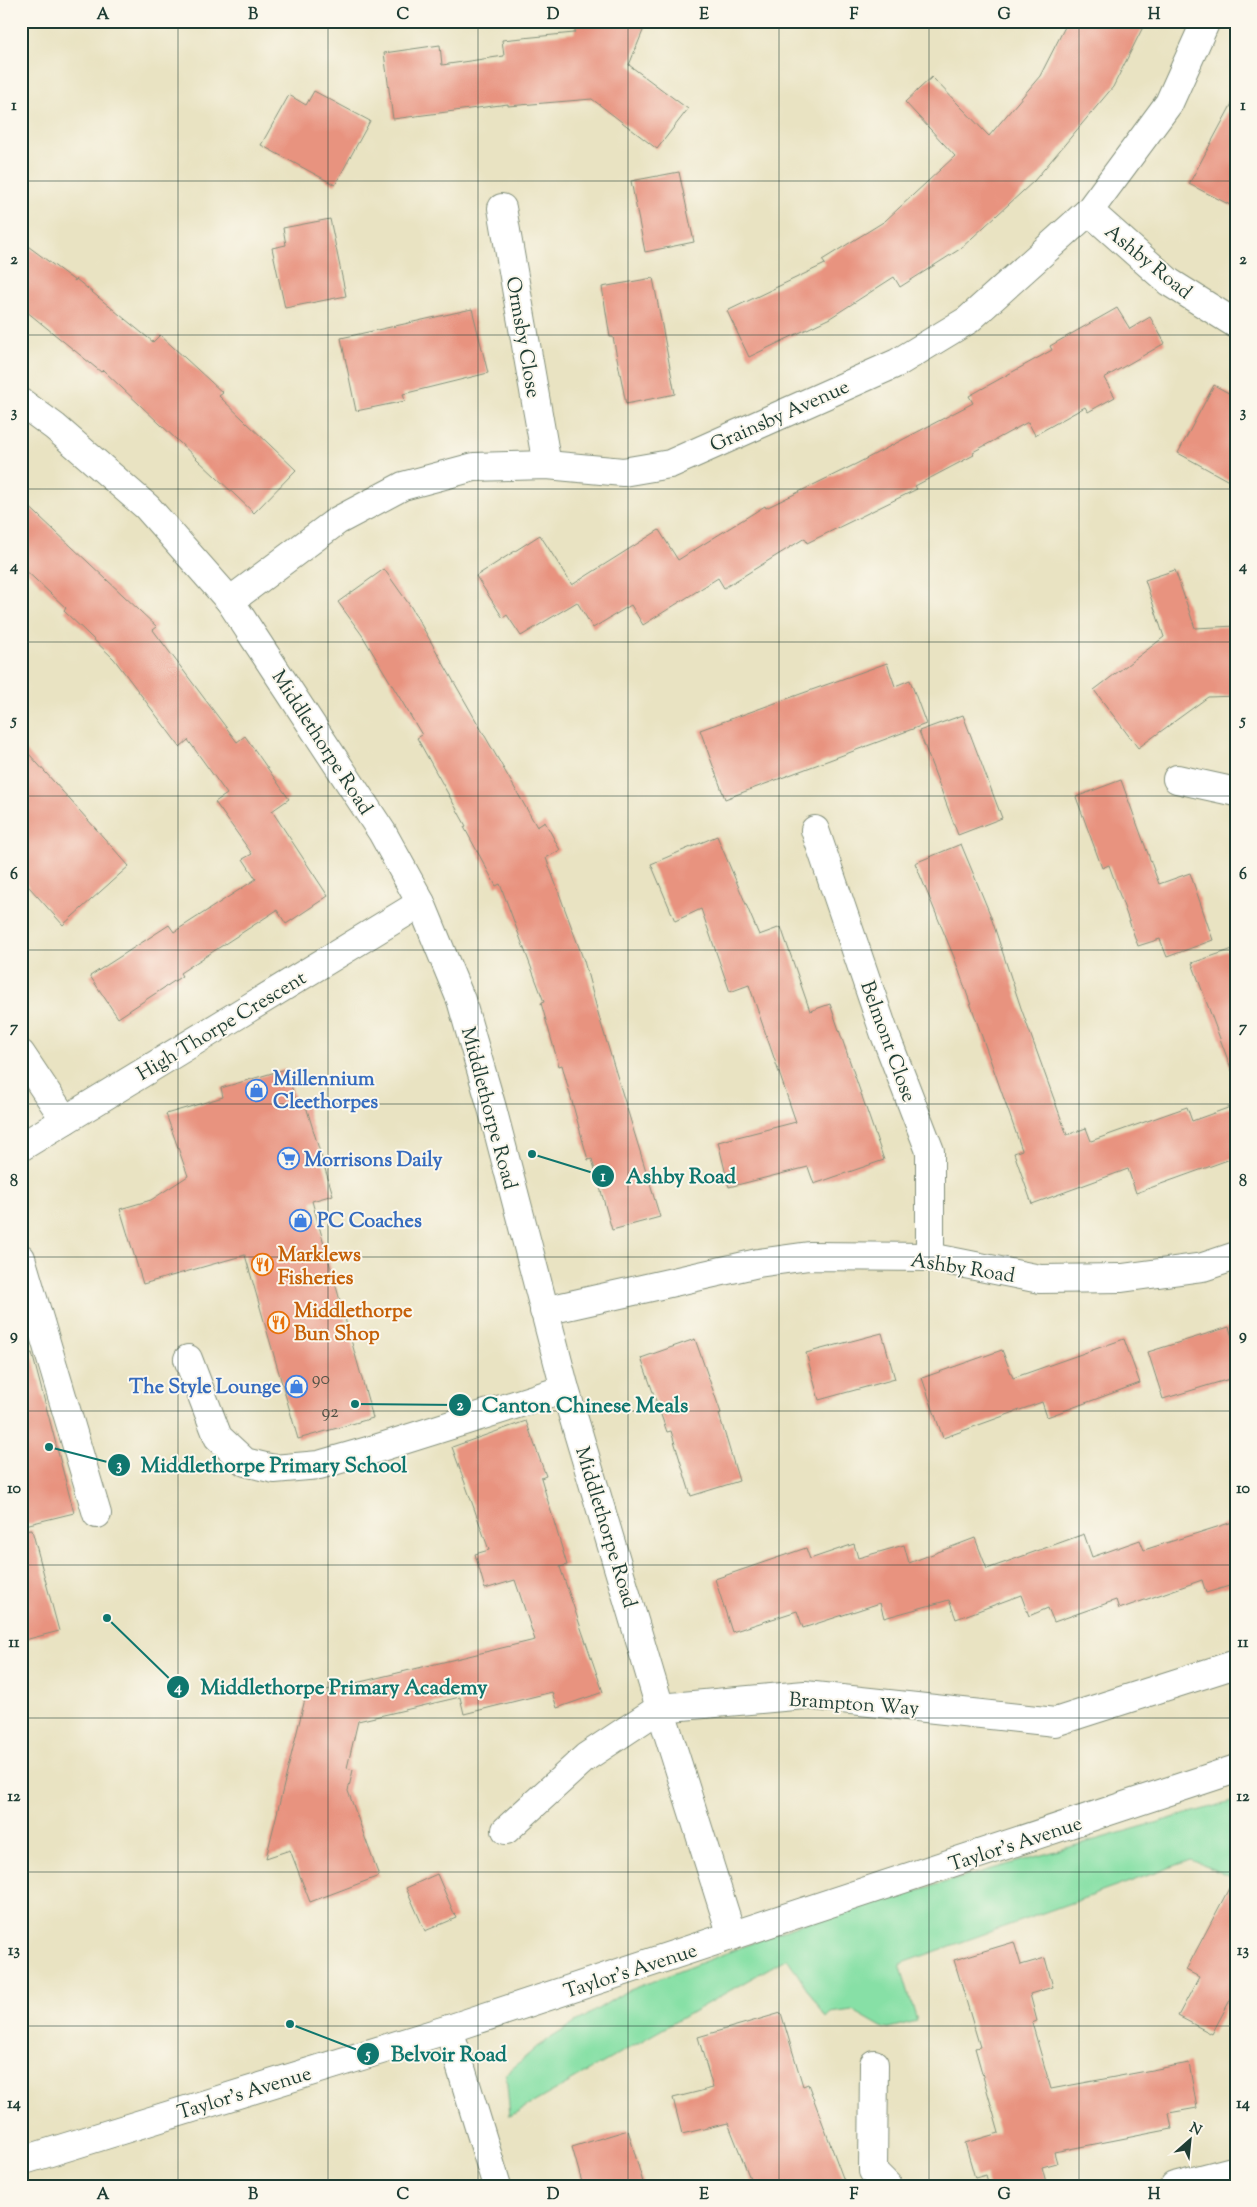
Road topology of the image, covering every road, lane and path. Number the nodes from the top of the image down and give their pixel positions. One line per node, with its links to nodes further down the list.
1 (1206, 21): 3 (street, Grainsby Avenue)
2 (502, 208): 6 (street, Ormsby Close)
3 (1089, 211): 4 (street, Ashby Road); 6 (street, Grainsby Avenue)
4 (1236, 324)
5 (21, 402): 7 (street, Middlethorpe Road)
6 (547, 465): 7 (street, Grainsby Avenue)
7 (230, 601): 11 (street, Middlethorpe Road)
8 (1178, 779): 9 (street)
9 (1236, 792)
10 (815, 830): 17 (street, Belmont Close)
11 (420, 903): 13 (street, High Thorpe Crescent); 18 (street, Middlethorpe Road)
12 (21, 1054): 13 (street)
13 (64, 1120): 14 (street, High Thorpe Crescent)
14 (21, 1148)
15 (1236, 1256): 17 (street, Ashby Road)
16 (21, 1258): 21 (street)
17 (930, 1258): 18 (street, Ashby Road)
18 (544, 1311): 20 (street, Middlethorpe Road)
19 (188, 1359): 20 (street)
20 (565, 1389): 23 (street, Middlethorpe Road)
21 (97, 1514)
22 (1236, 1664): 23 (street, Brampton Way)
23 (660, 1708): 25 (street, Brampton Way); 26 (street, Middlethorpe Road)
24 (1236, 1770): 26 (street, Taylor's Avenue)
25 (506, 1830)
26 (732, 1936): 27 (street, Taylor's Avenue)
27 (449, 2029): 29 (street, Taylor's Avenue); 31 (street)
28 (874, 2064): 32 (street)
29 (21, 2161)
30 (1236, 2170): 33 (street)
31 (497, 2186)
32 (888, 2186)
33 (1174, 2186)

